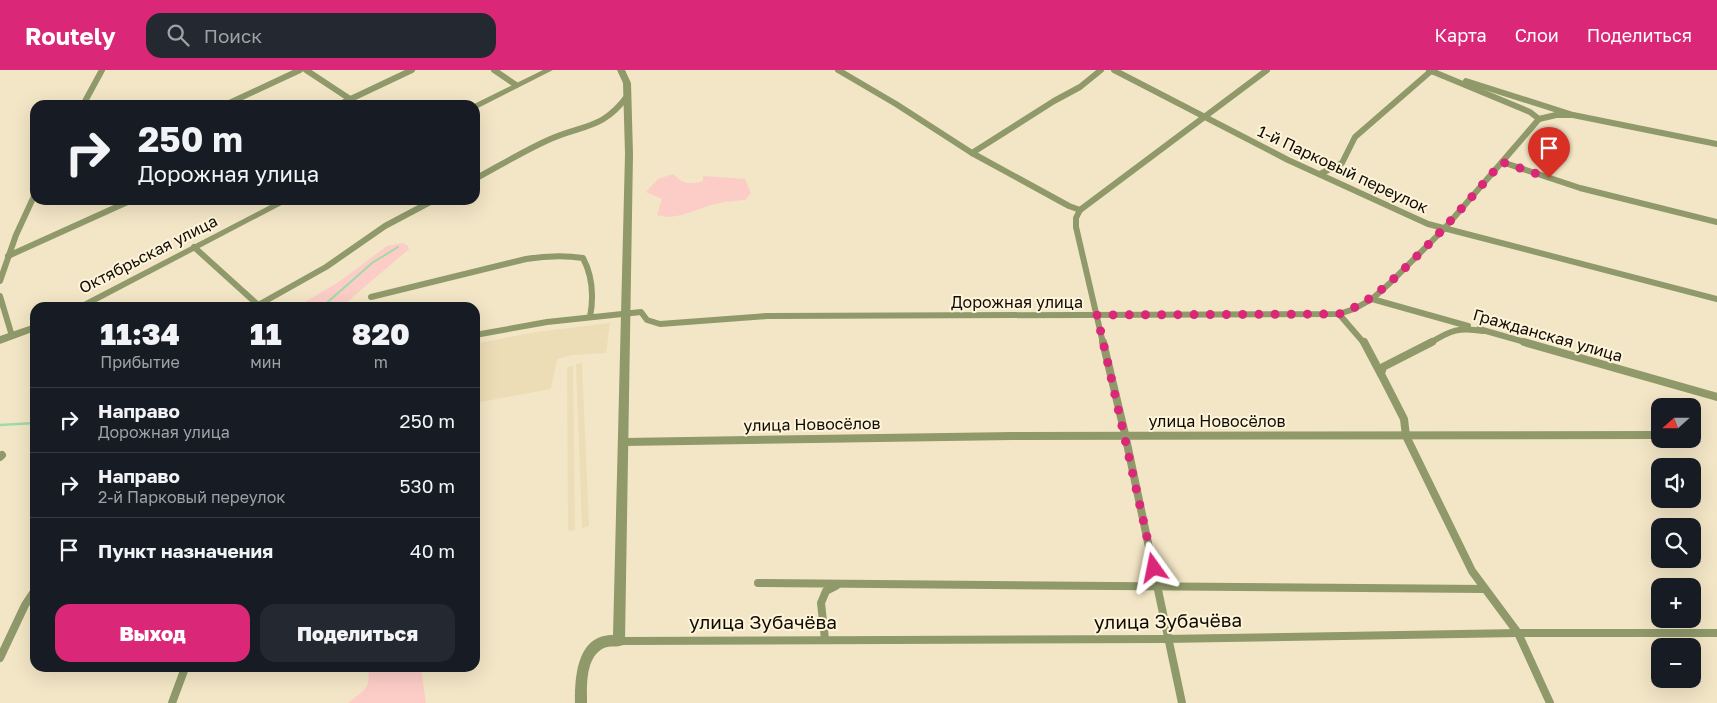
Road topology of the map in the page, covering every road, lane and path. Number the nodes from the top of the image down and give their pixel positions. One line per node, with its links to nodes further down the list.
1 (102, 70): 15 (street)
2 (300, 70): 16 (street)
3 (306, 70): 17 (street)
4 (412, 70): 17 (street)
5 (494, 70): 13 (street)
6 (550, 70): 13 (street)
7 (621, 70): 14 (street)
8 (838, 70): 23 (street)
9 (1101, 70): 23 (street)
10 (1114, 70): 20 (street, 1-й Парковый переулок)
11 (1267, 70): 20 (street)
12 (1430, 70): 19 (street); 21 (street); 25 (street)
13 (516, 85): 18 (street)
14 (628, 95): 26 (street); 44 (street)
15 (86, 100)
16 (235, 100)
17 (350, 100)
18 (480, 103)
19 (1573, 115): 21 (street); 22 (street)
20 (1204, 117): 25 (street, 1-й Парковый переулок); 31 (street)
21 (1539, 119): 24 (street, Дорожная улица)
22 (1717, 144)
23 (972, 153): 31 (street)
24 (1502, 162): 32 (street); 33 (street, Дорожная улица)
25 (1320, 174): 33 (street, 1-й Парковый переулок)
26 (480, 176)
27 (30, 205): 35 (street)
28 (121, 205): 35 (street)
29 (277, 205): 34 (street, Октябрьская улица)
30 (425, 205): 43 (street)
31 (1080, 210): 46 (street)
32 (1717, 222)
33 (1444, 229): 39 (street, Дорожная улица); 40 (street, 1-й Парковый переулок)
34 (194, 247): 41 (street, Октябрьская улица); 42 (street)
35 (8, 256): 36 (street)
36 (0, 281)
37 (0, 296): 51 (street)
38 (371, 297): 47 (street)
39 (1372, 299): 45 (street, Дорожная улица); 49 (street, Гражданская улица)
40 (1717, 299)
41 (88, 302)
42 (251, 302)
43 (262, 302)
44 (626, 313): 46 (street, Дорожная улица); 47 (street); 58 (street)
45 (1339, 314): 46 (street, Дорожная улица); 53 (street)
46 (1097, 315): 55 (street)
47 (590, 317): 50 (street)
48 (30, 329): 51 (street)
49 (1483, 331): 53 (street); 54 (street, Гражданская улица)
50 (480, 334)
51 (12, 336): 52 (street)
52 (0, 340)
53 (1381, 374): 56 (street)
54 (1717, 397)
55 (1125, 434): 56 (street, улица Новосёлов); 58 (street, улица Новосёлов); 61 (street)
56 (1406, 436): 57 (street, улица Новосёлов); 62 (street)
57 (1651, 436)
58 (624, 442): 68 (street)
59 (758, 583): 60 (street, улица Зубачёва)
60 (838, 585): 61 (street, улица Зубачёва); 66 (street)
61 (1158, 588): 62 (street, улица Зубачёва); 67 (street)
62 (1484, 589): 64 (street)
63 (30, 598): 69 (street)
64 (1518, 633): 65 (street, улица Зубачёва); 67 (street, улица Зубачёва); 74 (street)
65 (1717, 634)
66 (825, 639): 67 (street, улица Зубачёва); 68 (street, улица Зубачёва)
67 (1167, 639): 73 (street)
68 (619, 641): 72 (street)
69 (0, 658)
70 (184, 672): 71 (street)
71 (172, 703)
72 (581, 703)
73 (1182, 703)
74 (1550, 703)

